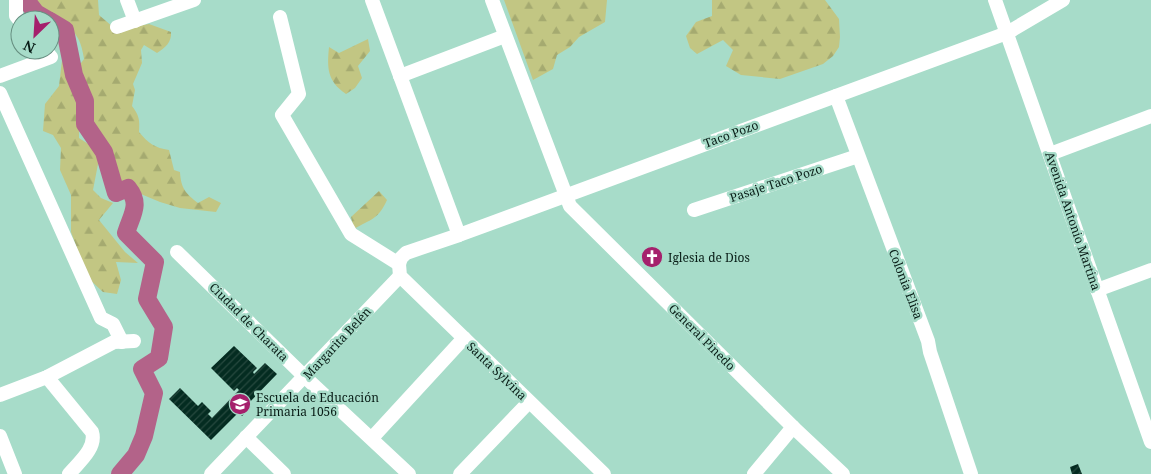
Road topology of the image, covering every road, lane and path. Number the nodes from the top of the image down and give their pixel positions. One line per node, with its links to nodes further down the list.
1 (127, 0): 8 (street)
2 (194, 0): 8 (street)
3 (372, 0): 14 (street)
4 (492, 0): 11 (street, General Pinedo)
5 (995, 0): 10 (street, Avenida Antonio Martina)
6 (1063, 0): 10 (street, Taco Pozo)
7 (280, 17): 24 (street, Santa Sylvina)
8 (135, 21): 9 (street)
9 (117, 28)
10 (1007, 33): 16 (street, Taco Pozo); 18 (street, Avenida Antonio Martina)
11 (506, 36): 14 (street); 20 (street, General Pinedo)
12 (33, 60): 13 (street)
13 (0, 76)
14 (400, 76): 22 (street)
15 (0, 93): 28 (street)
16 (836, 96): 19 (street, Colonia Elisa); 20 (street, Taco Pozo)
17 (1151, 116): 18 (street)
18 (1050, 154): 26 (street, Avenida Antonio Martina)
19 (858, 156): 21 (street, Pasaje Taco Pozo); 46 (street, Colonia Elisa)
20 (566, 196): 22 (street, Taco Pozo); 32 (street, General Pinedo)
21 (694, 210)
22 (460, 235): 24 (street, Taco Pozo)
23 (177, 252): 29 (street, Ciudad de Charata)
24 (400, 270): 27 (street, Santa Sylvina); 29 (street, Margarita Belén)
25 (1150, 273): 26 (street)
26 (1097, 290): 36 (street, Avenida Antonio Martina)
27 (464, 338): 31 (street, Santa Sylvina); 35 (street)
28 (47, 377): 30 (street); 38 (street)
29 (305, 377): 34 (street, Margarita Belén); 35 (street, Ciudad de Charata)
30 (0, 395)
31 (529, 402): 42 (street); 43 (street, Santa Sylvina)
32 (793, 427): 44 (street); 45 (street, General Pinedo)
33 (0, 436): 37 (street)
34 (246, 437): 39 (street, Margarita Belén); 40 (street)
35 (372, 438): 41 (street, Ciudad de Charata)
36 (1151, 442)
37 (15, 474)
38 (69, 474)
39 (211, 474)
40 (284, 474)
41 (409, 474)
42 (460, 474)
43 (604, 474)
44 (754, 474)
45 (843, 474)
46 (971, 474)

